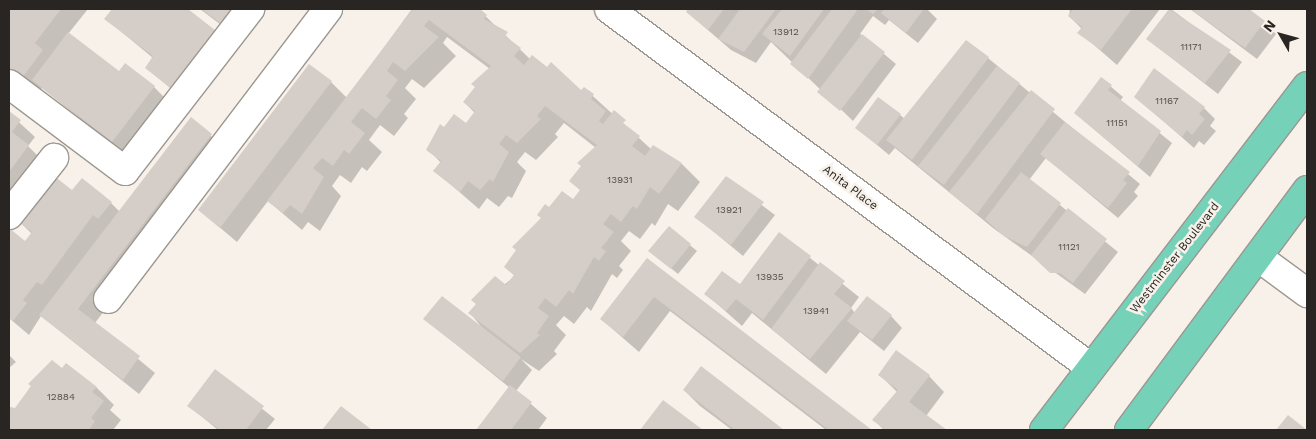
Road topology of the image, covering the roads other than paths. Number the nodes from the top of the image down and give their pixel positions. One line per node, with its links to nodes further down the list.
1 (250, 9): 4 (street)
2 (328, 9): 11 (street)
3 (608, 9): 12 (street, Anita Place)
4 (9, 84)
5 (1307, 86): 12 (main road, Westminster Boulevard)
6 (54, 158): 8 (street)
7 (1307, 190): 9 (main road)
8 (9, 215)
9 (1258, 256): 10 (street); 14 (main road)
10 (1307, 293)
11 (108, 299)
12 (1090, 367): 13 (main road, Westminster Boulevard)
13 (1044, 430)
14 (1129, 430)

